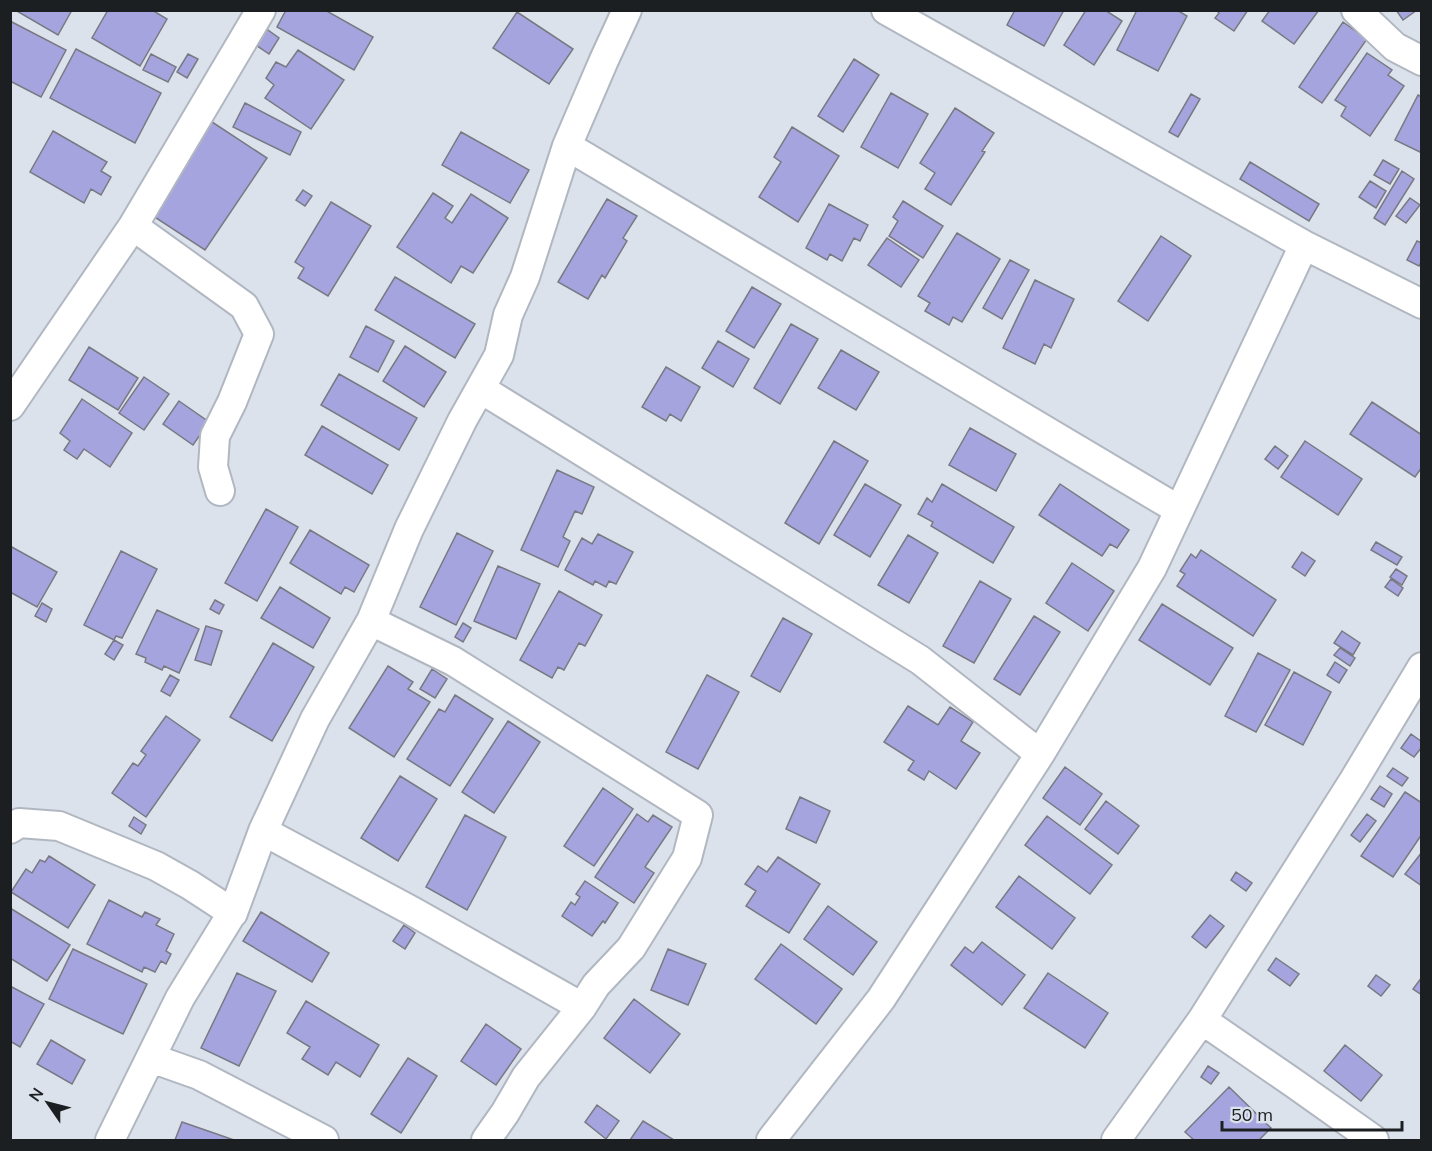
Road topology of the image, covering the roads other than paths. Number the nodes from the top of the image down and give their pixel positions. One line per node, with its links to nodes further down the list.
1 (261, 10): 7 (street)
2 (627, 10): 6 (street)
3 (886, 10): 8 (street)
4 (1356, 10): 5 (street)
5 (1422, 61)
6 (567, 146): 10 (street); 13 (street)
7 (133, 226): 11 (street); 12 (street)
8 (1304, 245): 9 (street); 13 (street)
9 (1422, 304)
10 (481, 389): 14 (street); 16 (street)
11 (10, 406)
12 (220, 491)
13 (1179, 510): 16 (street)
14 (371, 621): 18 (street); 20 (street)
15 (1422, 667): 21 (street)
16 (1040, 754): 26 (street)
17 (10, 829): 19 (street)
18 (263, 831): 19 (street); 20 (street)
19 (233, 913): 22 (street)
20 (582, 1007): 25 (street)
21 (1202, 1020): 27 (street); 28 (street)
22 (151, 1058): 23 (street); 24 (street)
23 (110, 1140)
24 (324, 1140)
25 (486, 1140)
26 (771, 1140)
27 (1116, 1140)
28 (1374, 1140)

